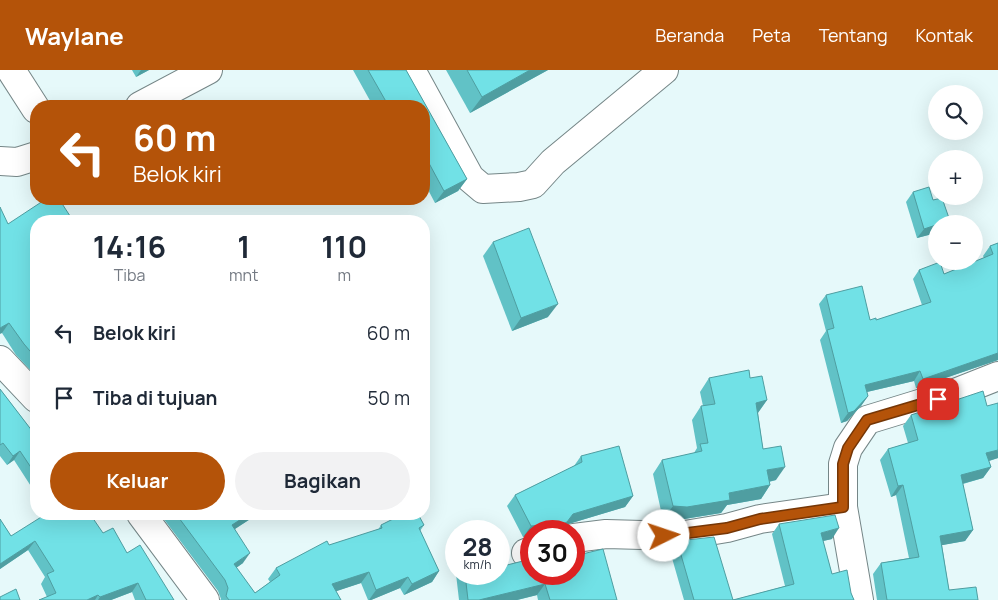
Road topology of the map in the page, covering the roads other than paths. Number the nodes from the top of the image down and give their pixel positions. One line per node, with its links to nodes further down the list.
1 (11, 70): 5 (street)
2 (208, 70): 6 (street)
3 (411, 70): 7 (street)
4 (664, 70): 8 (street)
5 (30, 100)
6 (151, 100)
7 (427, 100)
8 (430, 105)
9 (30, 158): 10 (street)
10 (0, 161)
11 (0, 360): 13 (street)
12 (998, 376): 14 (street)
13 (30, 392)
14 (843, 507): 16 (street); 18 (street)
15 (145, 520): 17 (street)
16 (585, 537)
17 (205, 600)
18 (859, 600)

